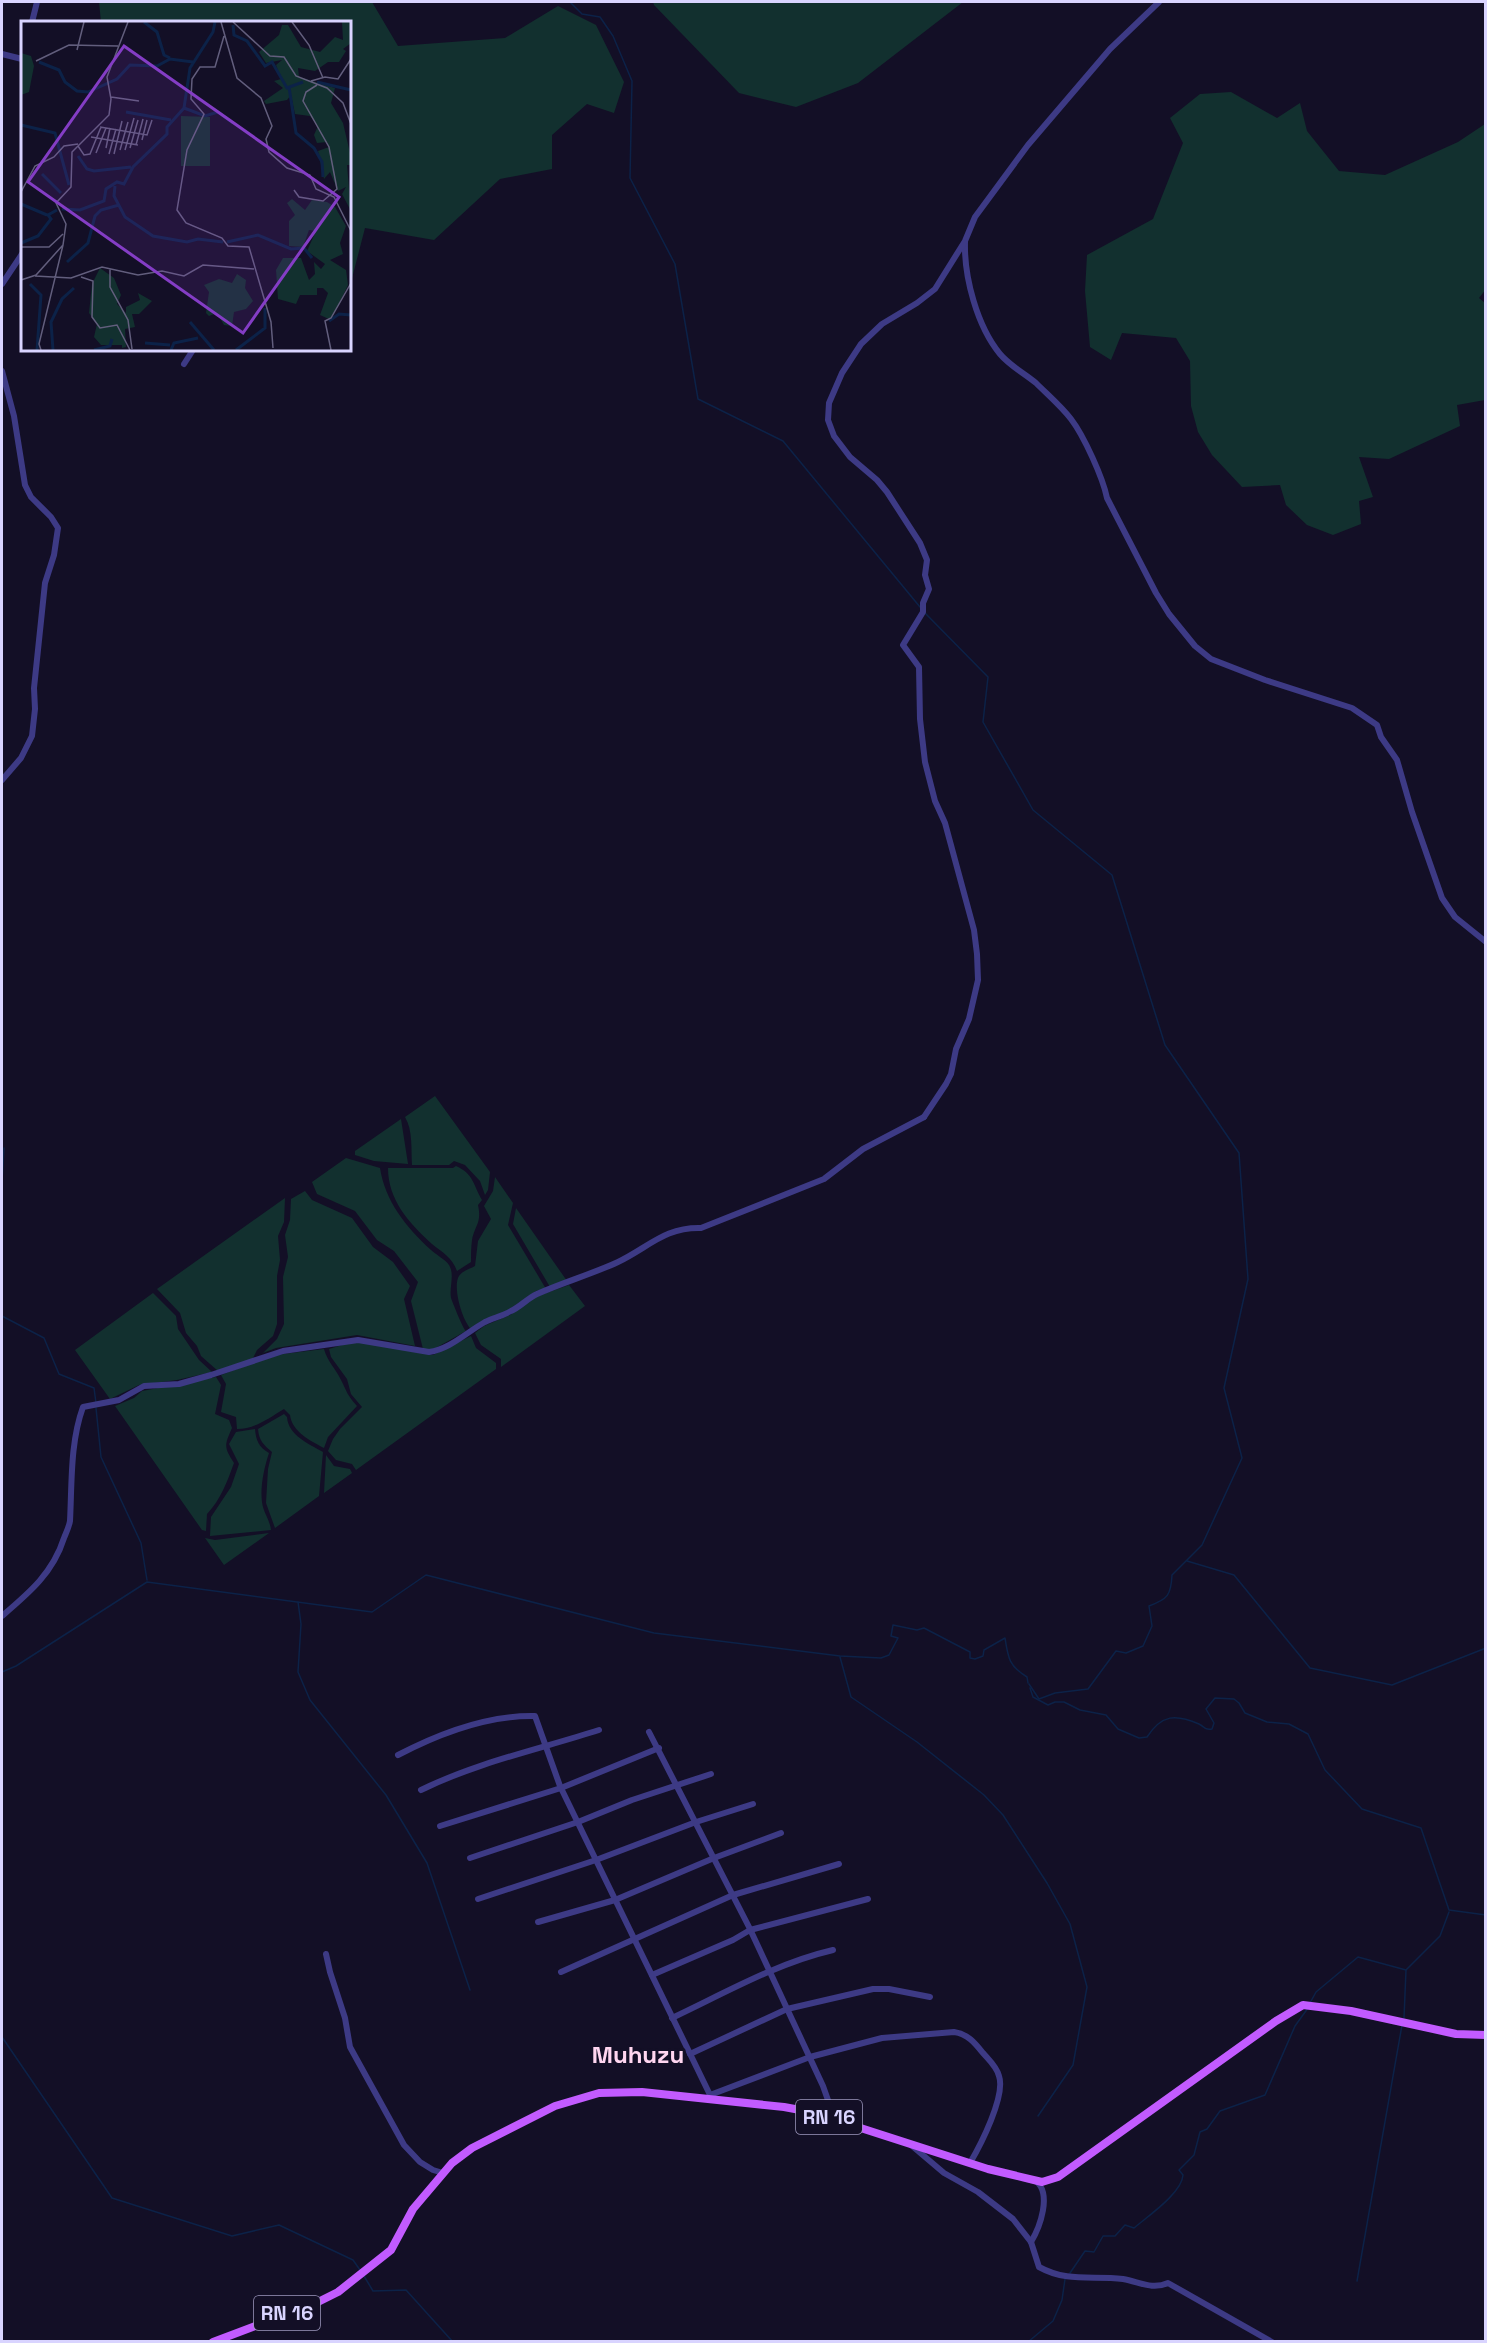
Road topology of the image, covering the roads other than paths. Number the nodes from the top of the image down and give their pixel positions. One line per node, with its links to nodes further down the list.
1 (37, 2): 3 (street)
2 (1159, 2): 6 (street)
3 (32, 21)
4 (2, 54): 5 (street)
5 (21, 59)
6 (965, 241): 13 (street); 14 (street)
7 (21, 256): 8 (street)
8 (2, 284)
9 (192, 351): 10 (street)
10 (184, 364)
11 (2, 371): 12 (street)
12 (2, 780)
13 (1485, 942)
14 (2, 1616)
15 (599, 1730): 17 (street)
16 (650, 1732): 18 (street)
17 (546, 1747): 19 (street); 22 (street); 23 (street)
18 (659, 1748): 21 (street); 22 (street)
19 (398, 1755)
20 (711, 1774): 21 (street)
21 (678, 1786): 25 (street); 26 (street)
22 (561, 1788): 25 (street); 27 (street)
23 (422, 1790)
24 (753, 1804): 26 (street)
25 (578, 1822): 29 (street); 31 (street)
26 (696, 1822): 30 (street); 31 (street)
27 (440, 1826)
28 (781, 1833): 30 (street)
29 (470, 1858)
30 (714, 1858): 33 (street); 36 (street)
31 (596, 1860): 34 (street); 36 (street)
32 (839, 1864): 33 (street)
33 (733, 1895): 38 (street); 39 (street)
34 (478, 1899)
35 (868, 1899): 38 (street)
36 (615, 1900): 37 (street); 39 (street)
37 (538, 1922)
38 (750, 1930): 42 (street); 44 (street)
39 (634, 1938): 43 (street); 44 (street)
40 (833, 1950): 42 (street)
41 (327, 1954): 55 (street)
42 (770, 1971): 46 (street); 47 (street)
43 (561, 1972)
44 (652, 1975): 47 (street)
45 (930, 1997): 46 (street)
46 (787, 2009): 49 (street); 50 (street)
47 (672, 2018): 49 (street)
48 (1485, 2035): 56 (main road, RN 16)
49 (690, 2054): 51 (street)
50 (810, 2057): 51 (street); 52 (street); 54 (street)
51 (711, 2097): 52 (main road, RN 16); 55 (main road, RN 16)
52 (829, 2116): 53 (main road, RN 16)
53 (907, 2142): 54 (main road, RN 16); 57 (street)
54 (970, 2163): 56 (main road, RN 16)
55 (442, 2173): 58 (main road, RN 16)
56 (1035, 2180): 57 (street)
57 (1031, 2242): 59 (street)
58 (213, 2342)
59 (1272, 2342)

